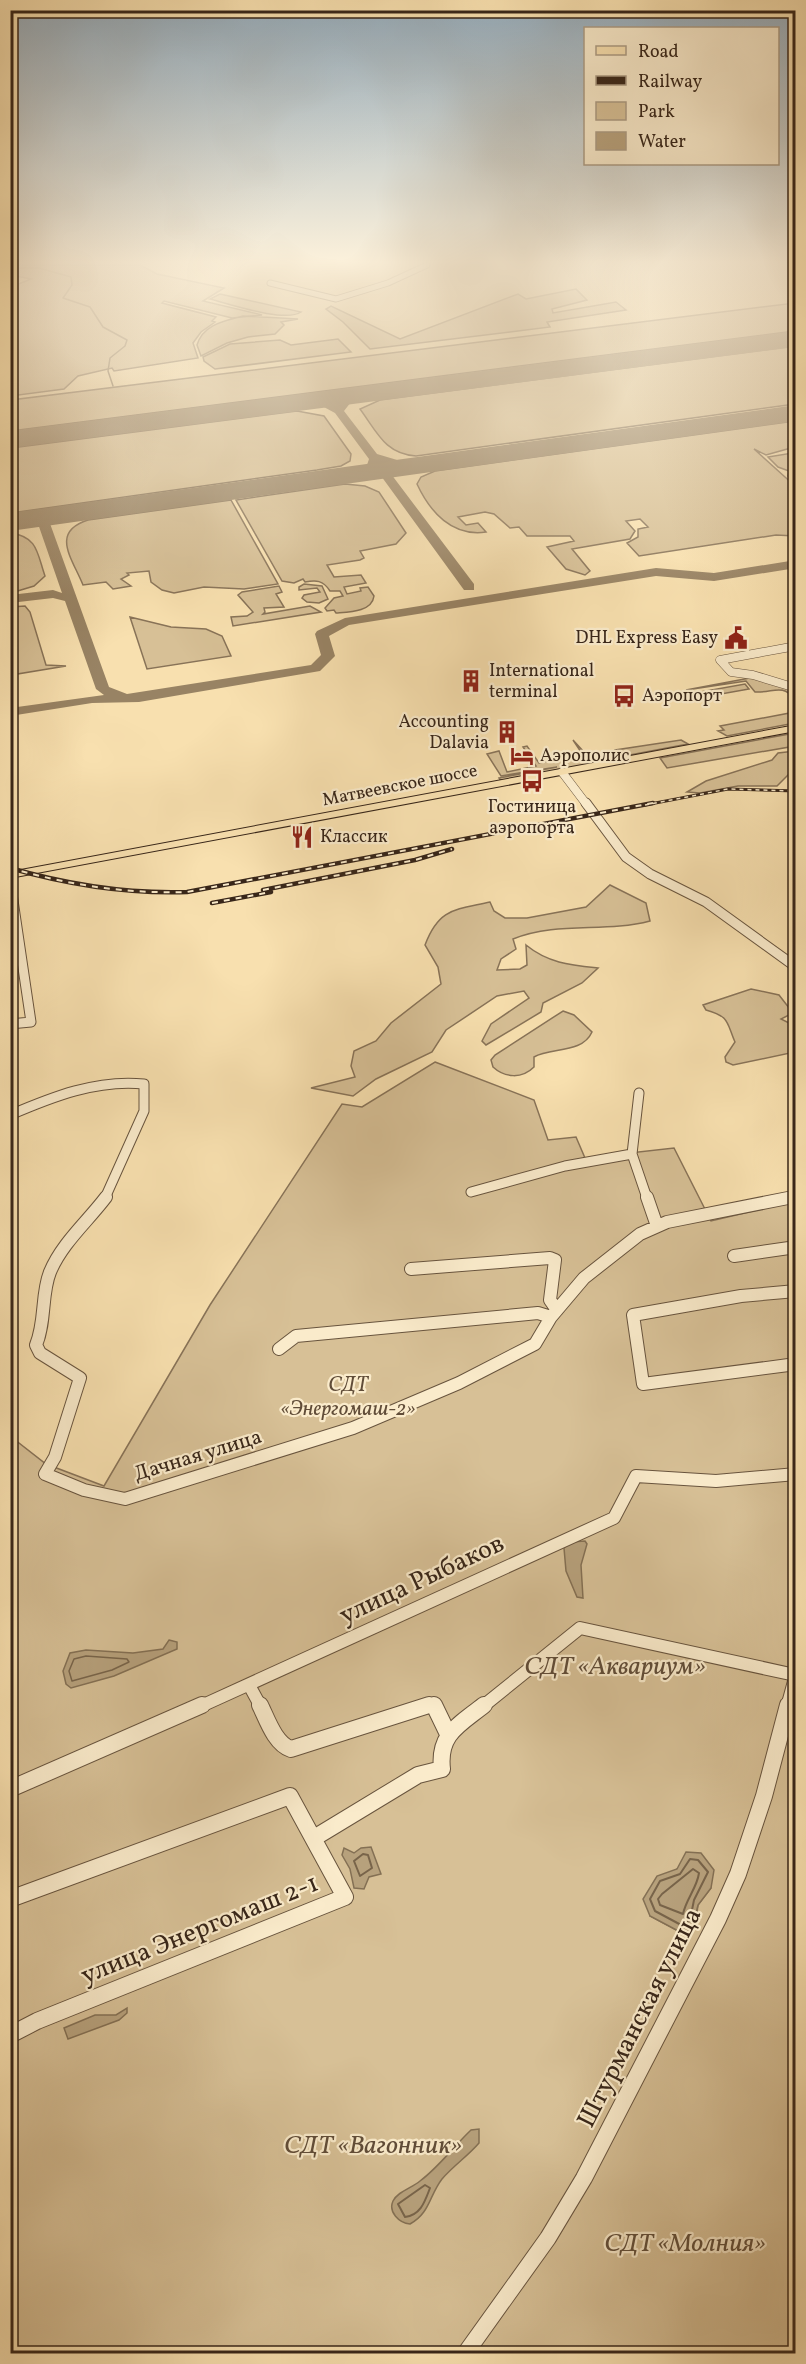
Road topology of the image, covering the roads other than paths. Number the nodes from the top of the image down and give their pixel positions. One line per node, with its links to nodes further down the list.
1 (795, 646): 2 (street)
2 (795, 688)
3 (795, 728): 4 (main road, Матвеевское шоссе)
4 (562, 772): 5 (main road, Матвеевское шоссе); 7 (street)
5 (10, 875)
6 (10, 880): 8 (street)
7 (795, 967)
8 (10, 1024)
9 (639, 1093): 11 (street)
10 (10, 1115): 19 (street, Дачная улица)
11 (632, 1154): 12 (street); 14 (street)
12 (471, 1192)
13 (795, 1196): 14 (street, Дачная улица)
14 (657, 1226): 19 (street, Дачная улица)
15 (795, 1247): 16 (street)
16 (734, 1256)
17 (411, 1269): 19 (street)
18 (795, 1291): 21 (street)
19 (554, 1314): 20 (street)
20 (279, 1349)
21 (795, 1364)
22 (795, 1474): 24 (street, улица Рыбаков)
23 (795, 1675): 25 (street); 30 (street, Штурманская улица)
24 (249, 1685): 25 (street); 26 (street, улица Рыбаков)
25 (448, 1734): 27 (street)
26 (10, 1789)
27 (314, 1838): 28 (street); 29 (street, улица Энергомаш 2-1)
28 (10, 1899)
29 (10, 2035)
30 (465, 2354)

